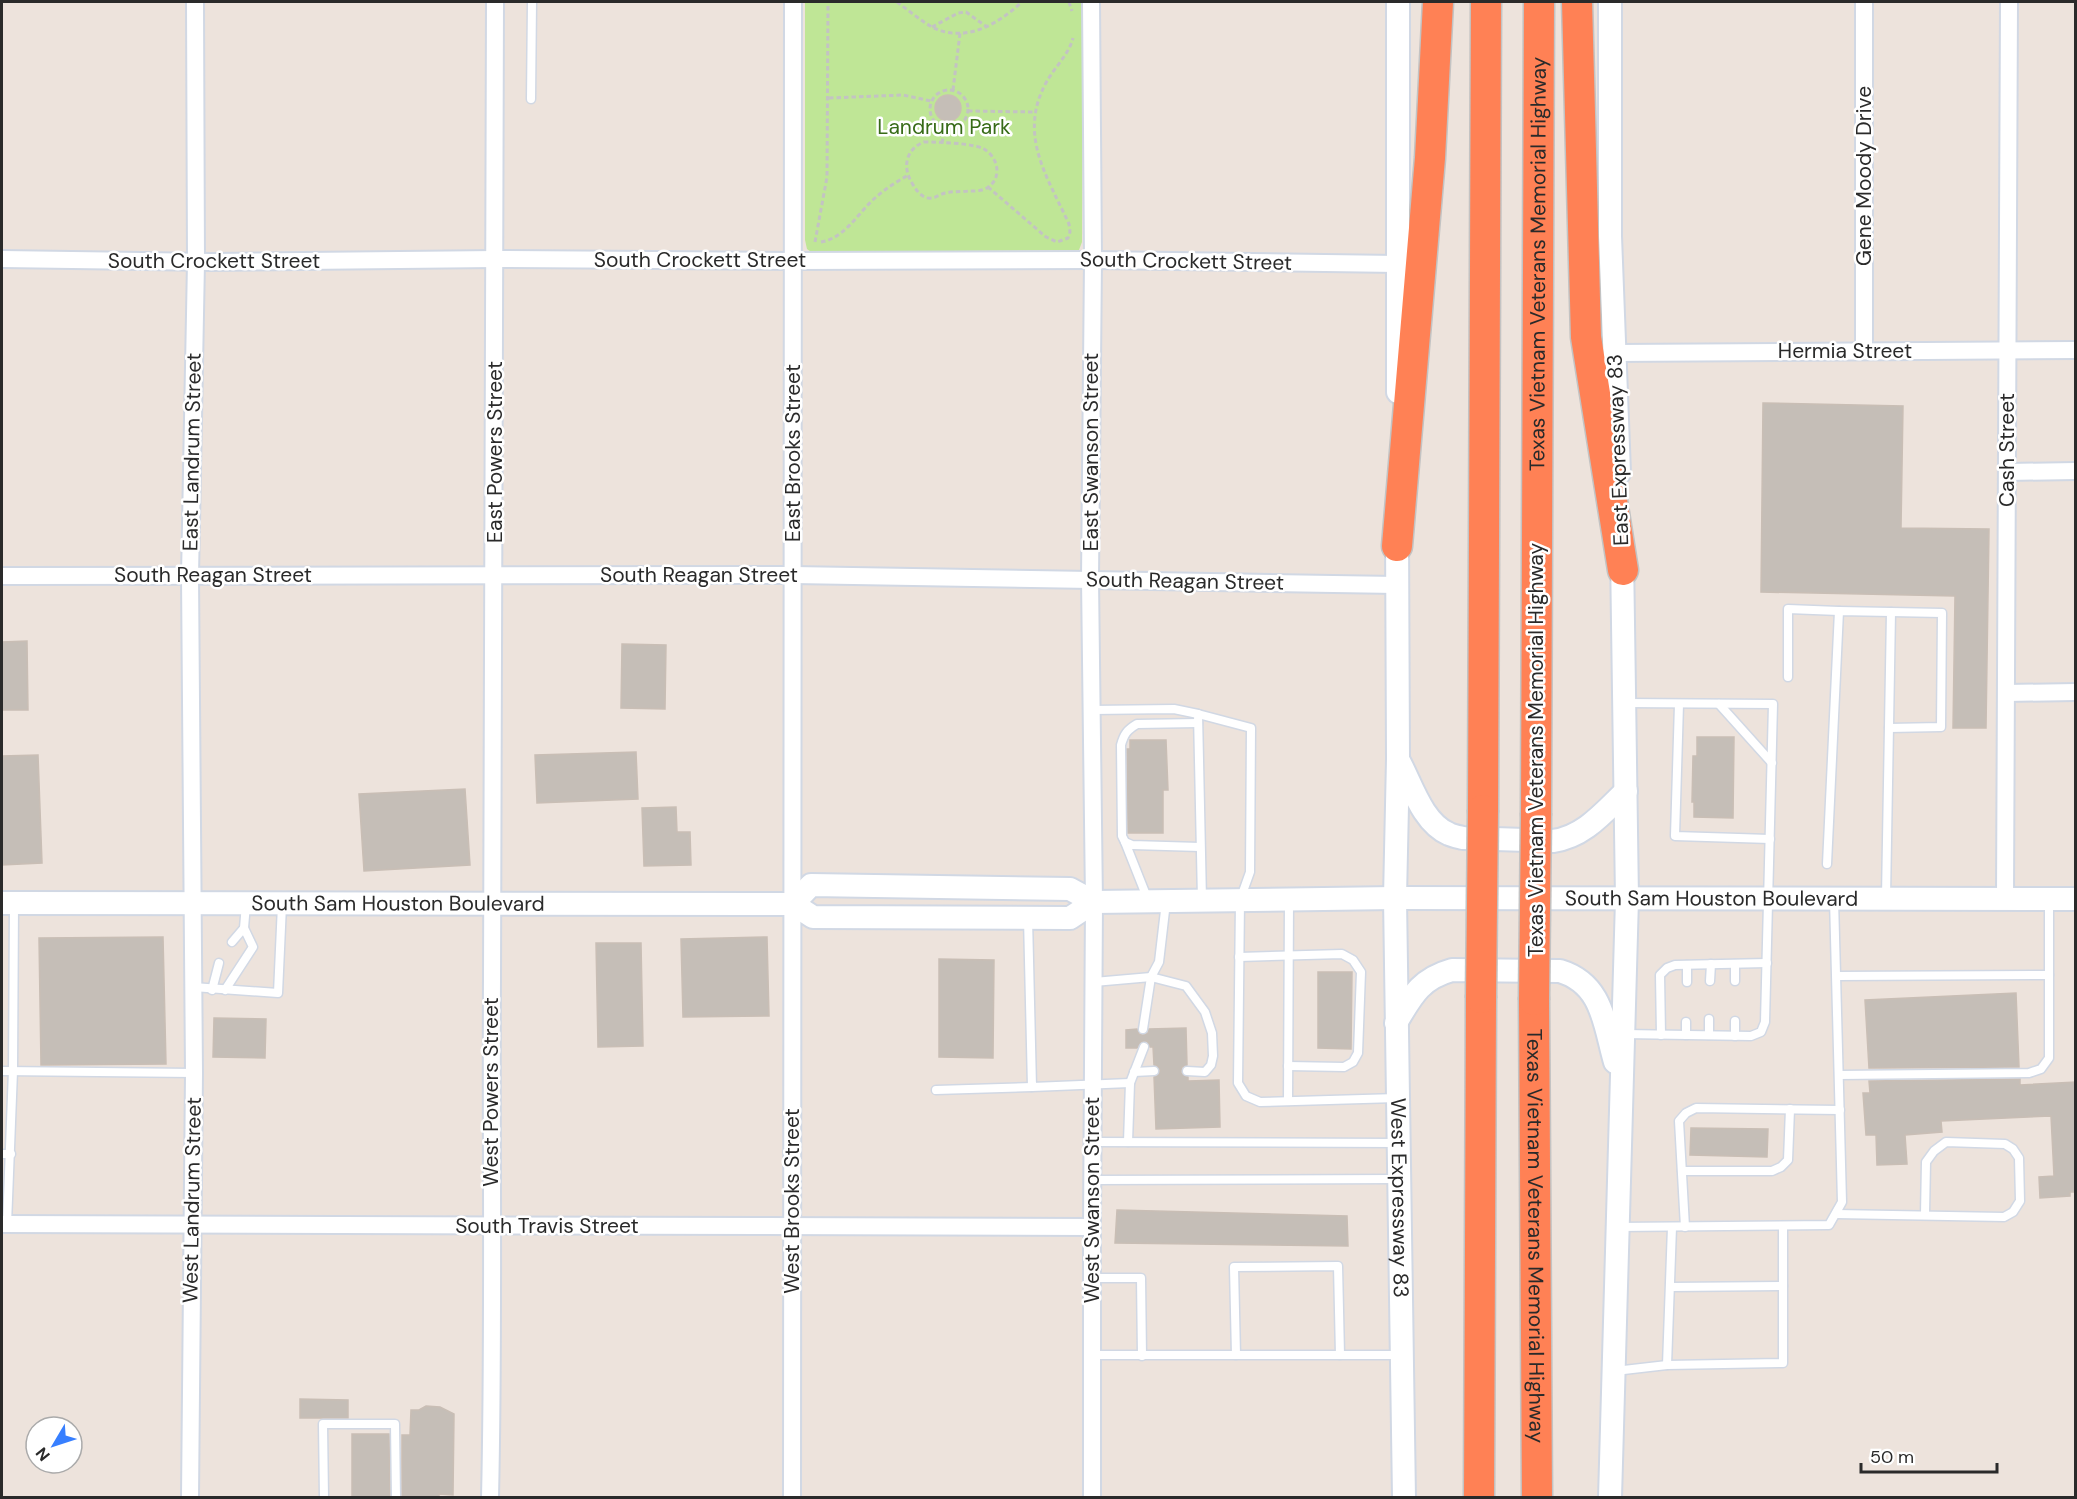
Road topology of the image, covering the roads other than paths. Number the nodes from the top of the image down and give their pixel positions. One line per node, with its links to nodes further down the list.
1 (195, 2): 19 (street, East Landrum Street)
2 (495, 2): 15 (street, East Powers Street)
3 (532, 2): 14 (lane)
4 (794, 2): 18 (street, East Brooks Street)
5 (1091, 2): 17 (street, East Swanson Street)
6 (1398, 2): 20 (main road)
7 (1438, 2): 27 (highway)
8 (1486, 2): 156 (highway, bridge)
9 (1539, 2): 157 (highway, Texas Vietnam Veterans Memorial Highway, bridge)
10 (1577, 2): 28 (highway)
11 (1610, 2): 24 (main road, East Expressway 83)
12 (1864, 2): 21 (street, Gene Moody Drive)
13 (2009, 2): 22 (street, Cash Street)
14 (531, 99)
15 (496, 259): 18 (street, South Crockett Street); 19 (street, South Crockett Street); 29 (street, East Powers Street)
16 (2, 260): 19 (street, South Crockett Street)
17 (1093, 260): 18 (street, South Crockett Street); 20 (street, South Crockett Street); 33 (street, East Swanson Street)
18 (794, 261): 30 (street, East Brooks Street)
19 (196, 262): 32 (street, East Landrum Street)
20 (1398, 264): 27 (main road)
21 (1864, 350): 22 (street, Hermia Street); 24 (street, Hermia Street)
22 (2007, 350): 23 (street, Hermia Street); 26 (street, Cash Street)
23 (2076, 350)
24 (1614, 353): 28 (main road, East Expressway 83)
25 (2076, 471): 26 (street)
26 (2008, 472): 39 (street, Cash Street)
27 (1397, 546): 34 (main road)
28 (1623, 570): 40 (main road, East Expressway 83)
29 (494, 574): 30 (street, South Reagan Street); 32 (street, South Reagan Street); 71 (street, East Powers Street)
30 (793, 575): 33 (street, South Reagan Street); 72 (street, East Brooks Street)
31 (2, 576): 32 (street, South Reagan Street)
32 (190, 576): 65 (street, East Landrum Street)
33 (1090, 579): 34 (street, South Reagan Street); 43 (street, East Swanson Street)
34 (1397, 585): 47 (main road)
35 (1839, 611): 36 (lane); 37 (lane); 53 (lane)
36 (1891, 612): 46 (lane); 46 (lane)
37 (1788, 677)
38 (2076, 692): 39 (street)
39 (2006, 693): 56 (street, Cash Street)
40 (1625, 703): 41 (lane); 49 (main road, East Expressway 83)
41 (1679, 704): 42 (lane); 50 (lane)
42 (1719, 704): 48 (lane); 48 (lane)
43 (1092, 710): 44 (lane); 68 (street, East Swanson Street)
44 (1198, 714): 45 (lane); 63 (lane)
45 (1198, 723): 51 (lane); 52 (lane)
46 (1889, 728): 60 (lane)
47 (1398, 759): 49 (main road); 54 (main road)
48 (1772, 763): 50 (lane)
49 (1626, 791): 55 (main road, East Expressway 83)
50 (1770, 839): 58 (lane)
51 (1125, 842): 52 (lane); 69 (lane)
52 (1200, 847): 64 (lane)
53 (1827, 864)
54 (1395, 898): 55 (main road, South Sam Houston Boulevard); 57 (main road, South Sam Houston Boulevard); 96 (main road, West Expressway 83)
55 (1627, 898): 58 (main road, South Sam Houston Boulevard); 98 (main road)
56 (2005, 898): 60 (main road, South Sam Houston Boulevard); 61 (main road, South Sam Houston Boulevard)
57 (1289, 899): 63 (main road, South Sam Houston Boulevard); 77 (lane)
58 (1769, 899): 59 (main road, South Sam Houston Boulevard); 79 (lane)
59 (1834, 899): 60 (main road, South Sam Houston Boulevard); 84 (lane)
60 (1886, 899)
61 (2049, 899): 62 (main road, South Sam Houston Boulevard); 83 (lane)
62 (2076, 899)
63 (1240, 900): 64 (main road, South Sam Houston Boulevard); 76 (lane)
64 (1202, 901): 69 (main road, South Sam Houston Boulevard)
65 (193, 902): 66 (main road, South Sam Houston Boulevard); 70 (main road, South Sam Houston Boulevard); 90 (street, West Landrum Street)
66 (246, 902): 67 (main road, South Sam Houston Boulevard); 74 (lane)
67 (282, 902): 71 (main road, South Sam Houston Boulevard); 92 (lane)
68 (1094, 902): 69 (main road, South Sam Houston Boulevard); 72 (main road, South Sam Houston Boulevard); 73 (main road, South Sam Houston Boulevard); 88 (street, West Swanson Street)
69 (1157, 902): 85 (lane)
70 (8, 903): 106 (lane)
71 (492, 903): 72 (main road, South Sam Houston Boulevard); 132 (street, West Powers Street)
72 (793, 904): 73 (main road, South Sam Houston Boulevard); 138 (street, West Brooks Street)
73 (1028, 918): 115 (lane)
74 (244, 927): 75 (lane); 92 (lane)
75 (232, 942)
76 (1239, 957): 77 (lane); 118 (lane)
77 (1289, 957): 104 (lane); 104 (lane)
78 (219, 963): 91 (lane)
79 (1767, 963): 81 (lane); 102 (lane)
80 (1711, 964): 81 (lane); 82 (lane); 86 (lane)
81 (1735, 964): 87 (lane)
82 (1687, 965): 89 (lane); 99 (lane)
83 (2049, 975): 84 (lane); 111 (lane)
84 (1837, 976): 111 (lane)
85 (1151, 977): 88 (lane); 97 (lane); 108 (lane)
86 (1710, 981)
87 (1735, 981)
88 (1094, 982): 114 (street, West Swanson Street)
89 (1687, 982)
90 (193, 987): 91 (lane); 110 (street, West Landrum Street)
91 (212, 990): 92 (lane)
92 (225, 990)
93 (1709, 1019): 101 (lane)
94 (1735, 1021): 102 (lane)
95 (1686, 1022): 100 (lane)
96 (1396, 1023): 113 (main road); 117 (main road, West Expressway 83)
97 (1143, 1029)
98 (1622, 1034): 99 (lane); 113 (main road)
99 (1661, 1035): 100 (lane)
100 (1686, 1035): 101 (lane)
101 (1709, 1035): 102 (lane)
102 (1735, 1036)
103 (1144, 1047): 109 (lane)
104 (1288, 1066): 118 (lane)
105 (2, 1071): 106 (lane)
106 (13, 1071): 110 (lane); 124 (lane)
107 (1154, 1071): 109 (lane)
108 (1187, 1071)
109 (1134, 1072): 112 (lane)
110 (194, 1073): 131 (street, West Landrum Street)
111 (1839, 1075): 120 (lane)
112 (1130, 1083): 114 (lane); 122 (lane)
113 (1621, 1084): 135 (main road)
114 (1093, 1085): 115 (lane); 121 (street, West Swanson Street)
115 (1032, 1087): 116 (lane)
116 (936, 1090)
117 (1397, 1098): 118 (lane); 123 (main road, West Expressway 83)
118 (1288, 1101)
119 (1790, 1109): 120 (lane); 125 (lane); 125 (lane)
120 (1840, 1110): 128 (lane)
121 (1092, 1142): 122 (lane); 127 (street, West Swanson Street)
122 (1128, 1142): 123 (lane)
123 (1398, 1143): 126 (main road, West Expressway 83)
124 (6, 1154): 130 (lane)
125 (1682, 1171): 137 (lane)
126 (1399, 1179): 127 (lane); 144 (main road, West Expressway 83)
127 (1092, 1180): 134 (street, West Swanson Street)
128 (1836, 1214): 129 (lane); 133 (lane)
129 (1925, 1214): 129 (lane)
130 (4, 1224): 131 (street, South Travis Street)
131 (192, 1224): 132 (street, South Travis Street); 149 (street, West Landrum Street)
132 (491, 1225): 138 (street, South Travis Street); 152 (street, West Powers Street)
133 (1783, 1226): 137 (lane); 140 (lane)
134 (1092, 1227): 138 (street, South Travis Street); 139 (street, West Swanson Street)
135 (1617, 1227): 136 (lane); 148 (main road)
136 (1672, 1227): 137 (lane); 141 (lane)
137 (1685, 1227)
138 (792, 1228): 153 (street, West Brooks Street)
139 (1092, 1278): 145 (street, West Swanson Street); 146 (lane)
140 (1783, 1286): 141 (lane); 147 (lane)
141 (1671, 1287): 147 (lane)
142 (1236, 1355): 143 (lane); 143 (lane); 146 (lane)
143 (1340, 1355): 144 (lane)
144 (1402, 1355): 155 (main road, West Expressway 83)
145 (1092, 1356): 146 (lane); 154 (street, West Swanson Street)
146 (1142, 1356)
147 (1667, 1365): 148 (lane)
148 (1613, 1371): 158 (main road)
149 (190, 1497)
150 (324, 1497): 151 (lane)
151 (396, 1497)
152 (490, 1497)
153 (792, 1497)
154 (1092, 1497)
155 (1404, 1497)
156 (1479, 1497)
157 (1537, 1497)
158 (1610, 1497)

